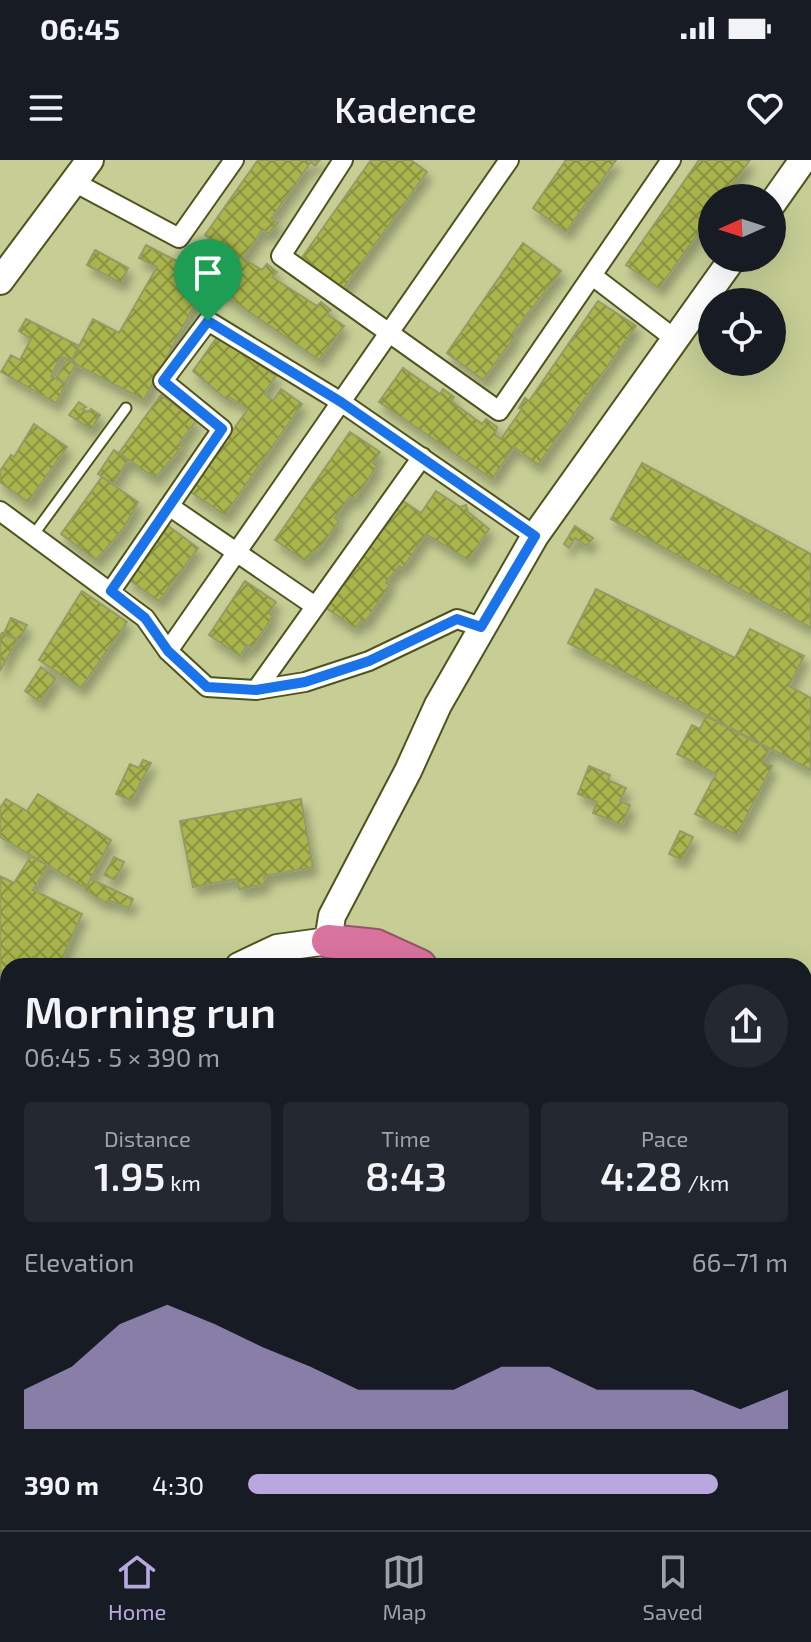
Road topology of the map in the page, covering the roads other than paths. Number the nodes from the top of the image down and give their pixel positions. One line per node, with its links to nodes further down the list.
1 (90, 160): 7 (street)
2 (234, 160): 7 (street)
3 (343, 160): 12 (street)
4 (509, 160): 12 (street)
5 (671, 160): 10 (street)
6 (803, 160): 8 (street)
7 (74, 182): 11 (street)
8 (786, 184)
9 (723, 272): 13 (street)
10 (594, 277): 12 (street); 13 (street)
11 (0, 281)
12 (389, 332): 14 (street)
13 (675, 339): 20 (street)
14 (341, 402): 16 (street); 17 (street); 21 (street)
15 (126, 408): 19 (lane)
16 (422, 457): 20 (street); 23 (street)
17 (169, 506): 21 (street); 22 (street)
18 (0, 511): 19 (street)
19 (34, 534): 22 (street)
20 (535, 536): 24 (street)
21 (237, 551): 23 (street); 25 (street)
22 (111, 591): 25 (street)
23 (315, 606): 26 (street)
24 (481, 627): 26 (street); 27 (street)
25 (168, 651): 26 (street)
26 (256, 690)
27 (328, 941): 28 (street); 29 (highway)
28 (256, 958)
29 (402, 958)

